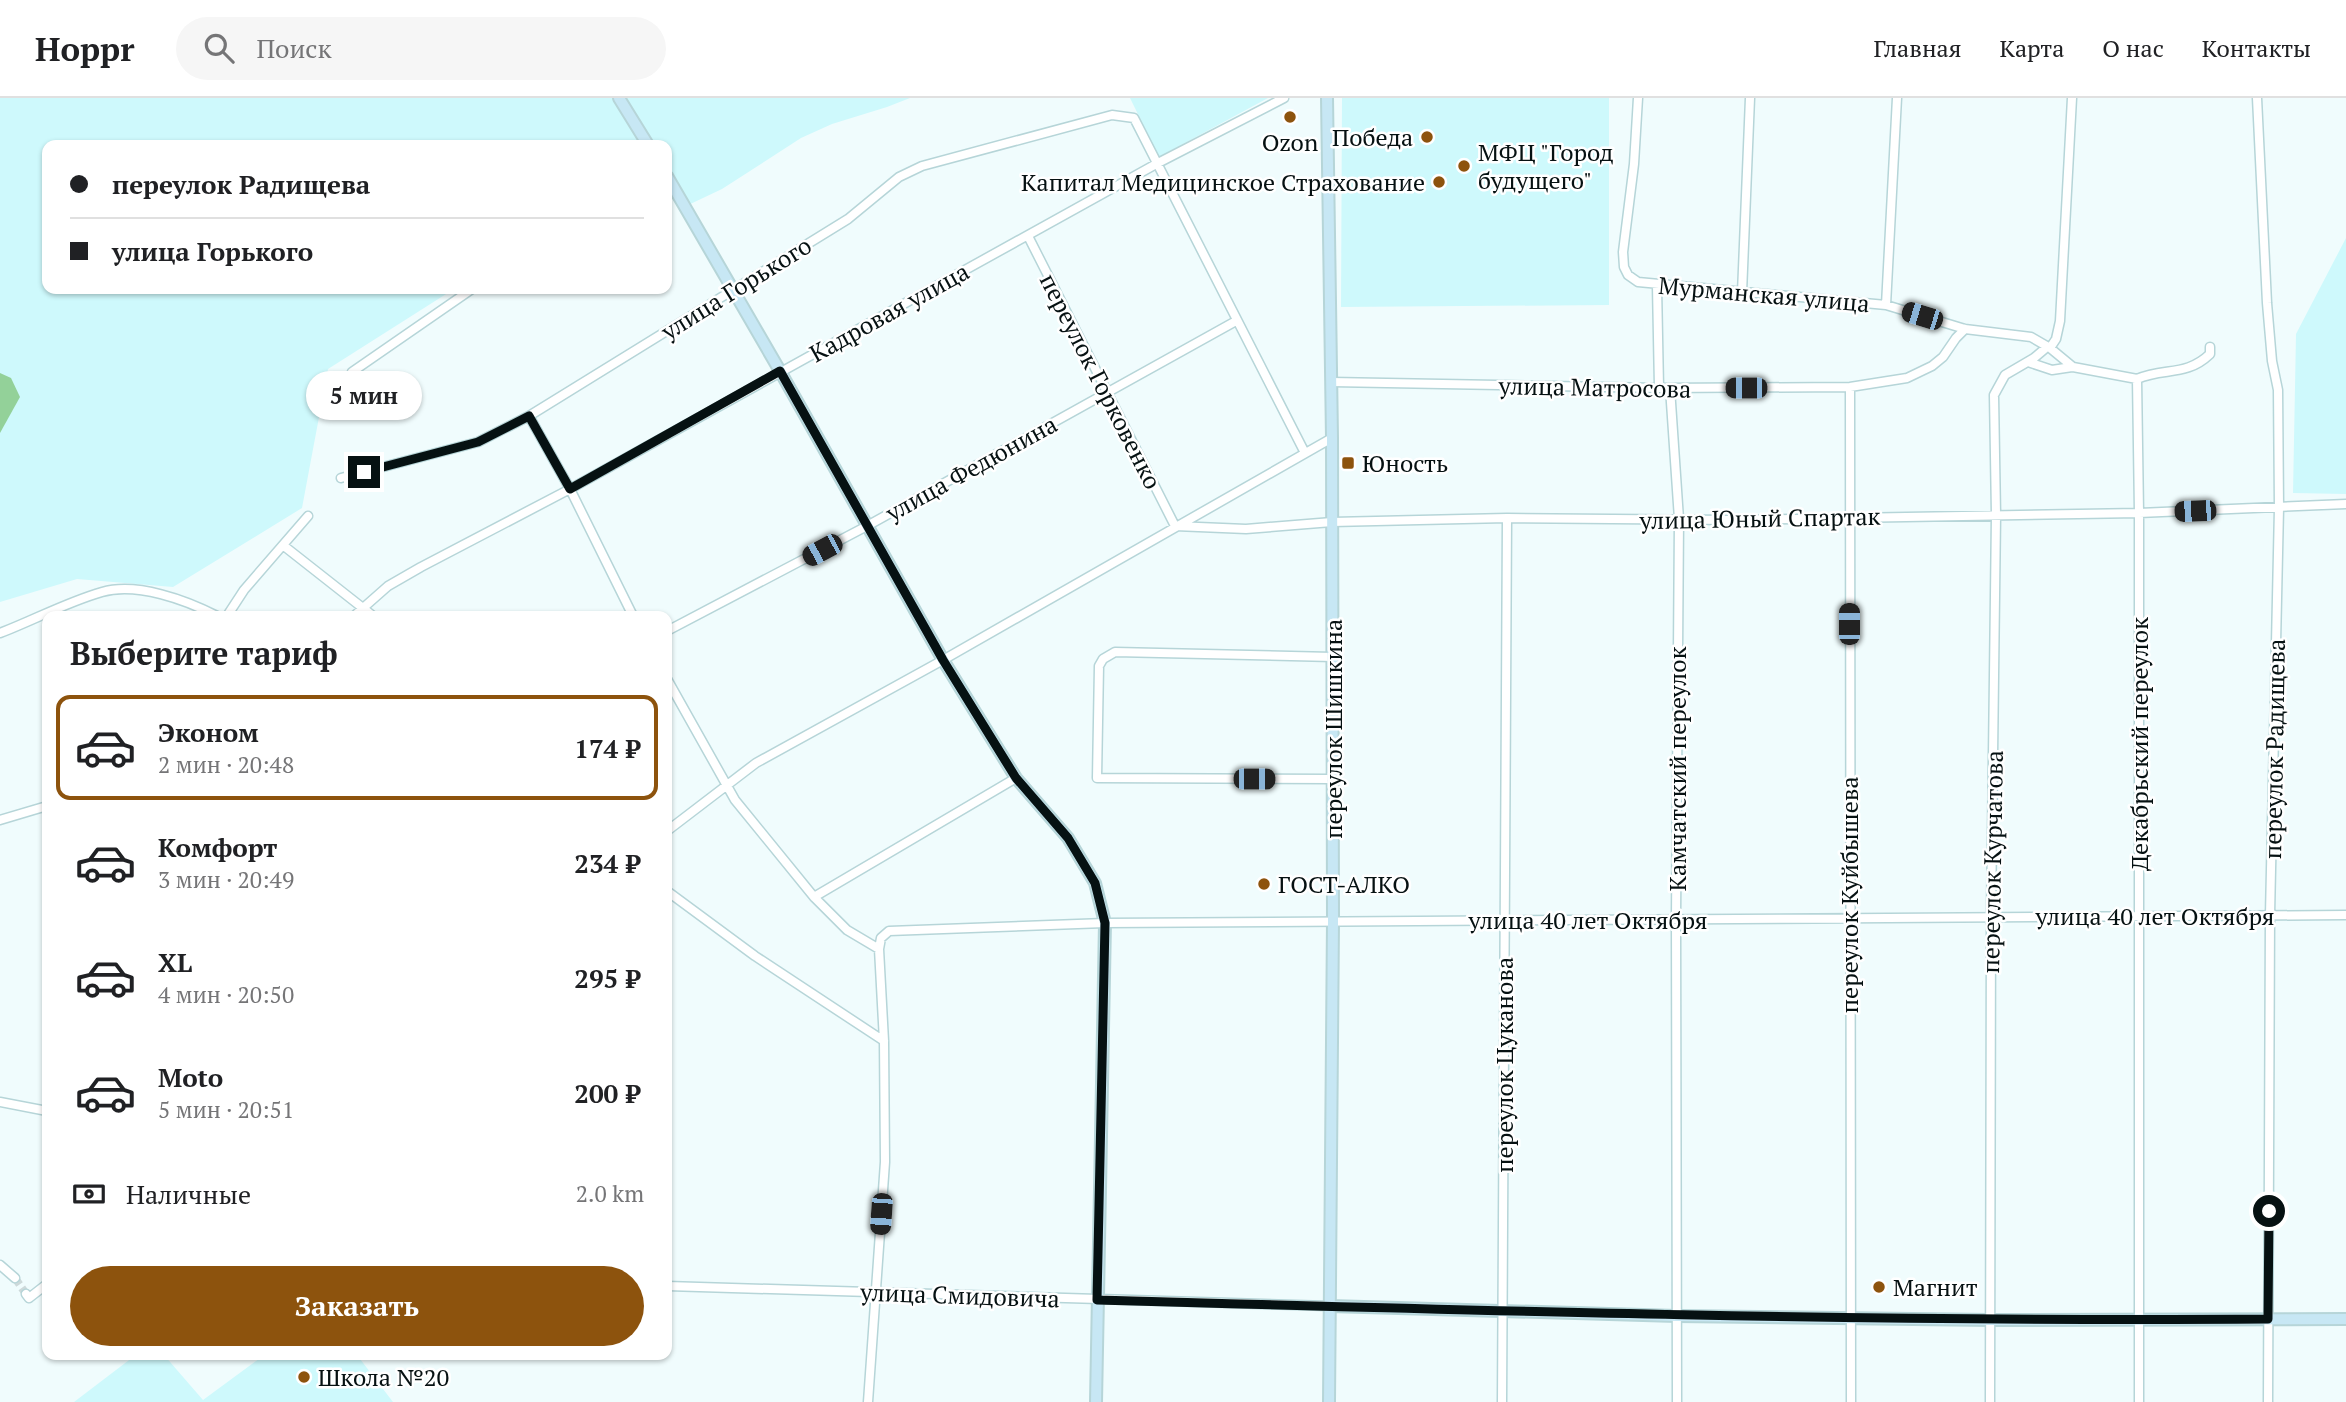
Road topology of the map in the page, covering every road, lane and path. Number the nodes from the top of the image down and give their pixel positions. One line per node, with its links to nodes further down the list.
1 (619, 98): 9 (street)
2 (1283, 98): 10 (street, Кадровая улица)
3 (1328, 98): 27 (street, переулок Шишкина)
4 (1638, 98): 13 (street, Мурманская улица)
5 (1750, 98): 15 (street)
6 (1897, 98): 17 (street)
7 (2072, 98): 21 (street)
8 (2257, 98): 38 (street, переулок Радищева)
9 (645, 140)
10 (1158, 163): 12 (street, Кадровая улица); 14 (street, улица Горького); 18 (street)
11 (672, 185): 14 (street)
12 (1028, 236): 24 (street, Кадровая улица); 31 (street, переулок Горковенко)
13 (1657, 286): 15 (street, Мурманская улица); 29 (street)
14 (734, 290): 24 (street); 32 (street, улица Горького)
15 (1742, 293): 17 (street, Мурманская улица)
16 (465, 294): 25 (street)
17 (1886, 305): 19 (street, Мурманская улица)
18 (1236, 321): 31 (street, улица Федюнина); 34 (street)
19 (1965, 329): 21 (street, Мурманская улица); 28 (street, улица Матросова)
20 (2210, 346): 26 (street, Мурманская улица)
21 (2048, 347): 22 (street, переулок Курчатова); 23 (street, Мурманская улица)
22 (2028, 362): 23 (street); 40 (street, переулок Курчатова)
23 (2072, 366): 26 (street, Мурманская улица)
24 (780, 371): 36 (street, Кадровая улица); 46 (street)
25 (352, 372)
26 (2137, 379): 39 (street, Декабрьский переулок)
27 (1331, 382): 29 (street, улица Матросова); 33 (street, переулок Шишкина)
28 (1850, 387): 30 (street, улица Матросова); 42 (street, переулок Куйбышева)
29 (1659, 388): 30 (street, улица Матросова)
30 (1670, 388): 44 (street, Камчатский переулок)
31 (1107, 391): 46 (street, улица Федюнина); 47 (street, переулок Горковенко)
32 (529, 416): 35 (street, улица Горького); 36 (street)
33 (1332, 438): 34 (street); 45 (street, переулок Шишкина)
34 (1305, 453): 47 (street)
35 (341, 478)
36 (570, 489): 49 (street, Кадровая улица); 55 (street)
37 (2346, 504): 38 (street, улица Юный Спартак)
38 (2279, 508): 39 (street, улица Юный Спартак); 70 (street, переулок Радищева)
39 (2139, 513): 40 (street, улица Юный Спартак); 72 (street, Декабрьский переулок)
40 (1996, 515): 42 (street, улица Юный Спартак); 73 (street, переулок Курчатова)
41 (308, 516): 48 (street)
42 (1849, 517): 44 (street, улица Юный Спартак); 74 (street, переулок Куйбышева)
43 (1507, 518): 44 (street, улица Юный Спартак); 45 (street, улица Юный Спартак); 76 (street, переулок Цуканова)
44 (1679, 519): 75 (street, Камчатский переулок)
45 (1332, 522): 47 (street, улица Юный Спартак); 59 (street, переулок Шишкина)
46 (867, 526): 57 (street, улица Федюнина); 60 (street)
47 (1175, 526): 60 (street)
48 (284, 546): 49 (street); 52 (street)
49 (363, 607): 53 (street, Кадровая улица); 54 (street)
50 (54, 611): 51 (street)
51 (207, 611)
52 (230, 611)
53 (359, 611)
54 (367, 611)
55 (631, 611)
56 (42, 616): 58 (street)
57 (672, 628)
58 (0, 633)
59 (1333, 657): 63 (street, переулок Шишкина); 63 (street)
60 (943, 660): 62 (street); 64 (street)
61 (672, 688): 64 (street)
62 (1016, 778): 69 (street); 78 (street)
63 (1332, 779): 77 (street, переулок Шишкина)
64 (726, 787): 67 (street); 69 (street)
65 (42, 807): 66 (street)
66 (0, 820)
67 (672, 827)
68 (672, 895): 80 (street)
69 (814, 897): 79 (street)
70 (2270, 915): 71 (street, улица 40 лет Октября); 72 (street, улица 40 лет Октября); 94 (street, переулок Радищева)
71 (2346, 915)
72 (2138, 916): 73 (street, улица 40 лет Октября); 97 (street, Декабрьский переулок)
73 (1991, 917): 74 (street, улица 40 лет Октября); 96 (street, переулок Курчатова)
74 (1849, 918): 75 (street, улица 40 лет Октября); 93 (street, переулок Куйбышева)
75 (1676, 919): 76 (street, улица 40 лет Октября); 92 (street, Камчатский переулок)
76 (1505, 920): 77 (street, улица 40 лет Октября); 91 (street, переулок Цуканова)
77 (1333, 921): 78 (street, улица 40 лет Октября); 90 (street, переулок Шишкина)
78 (1105, 923): 79 (street, улица 40 лет Октября); 89 (street)
79 (879, 949): 80 (street)
80 (884, 1041): 87 (street)
81 (0, 1102): 82 (street)
82 (42, 1110)
83 (0, 1265): 84 (street)
84 (15, 1278)
85 (672, 1286): 87 (street, улица Смидовича)
86 (42, 1288): 88 (street)
87 (875, 1292): 89 (street, улица Смидовича); 98 (street)
88 (26, 1294)
89 (1097, 1300): 90 (street, улица Смидовича); 99 (street)
90 (1330, 1306): 91 (street, улица Смидовича); 100 (street, переулок Шишкина)
91 (1503, 1311): 92 (street, улица Смидовича); 101 (street, переулок Цуканова)
92 (1677, 1316): 93 (street, улица Смидовича); 102 (street, Камчатский переулок)
93 (1851, 1318): 96 (street, улица Смидовича); 103 (street, переулок Куйбышева)
94 (2268, 1319): 95 (street, улица Смидовича); 97 (street, улица Смидовича); 106 (street, переулок Радищева)
95 (2346, 1319)
96 (1990, 1320): 97 (street, улица Смидовича); 104 (street, переулок Курчатова)
97 (2138, 1320): 105 (street, Декабрьский переулок)
98 (868, 1402)
99 (1096, 1402)
100 (1329, 1402)
101 (1502, 1402)
102 (1678, 1402)
103 (1851, 1402)
104 (1990, 1402)
105 (2139, 1402)
106 (2268, 1402)

